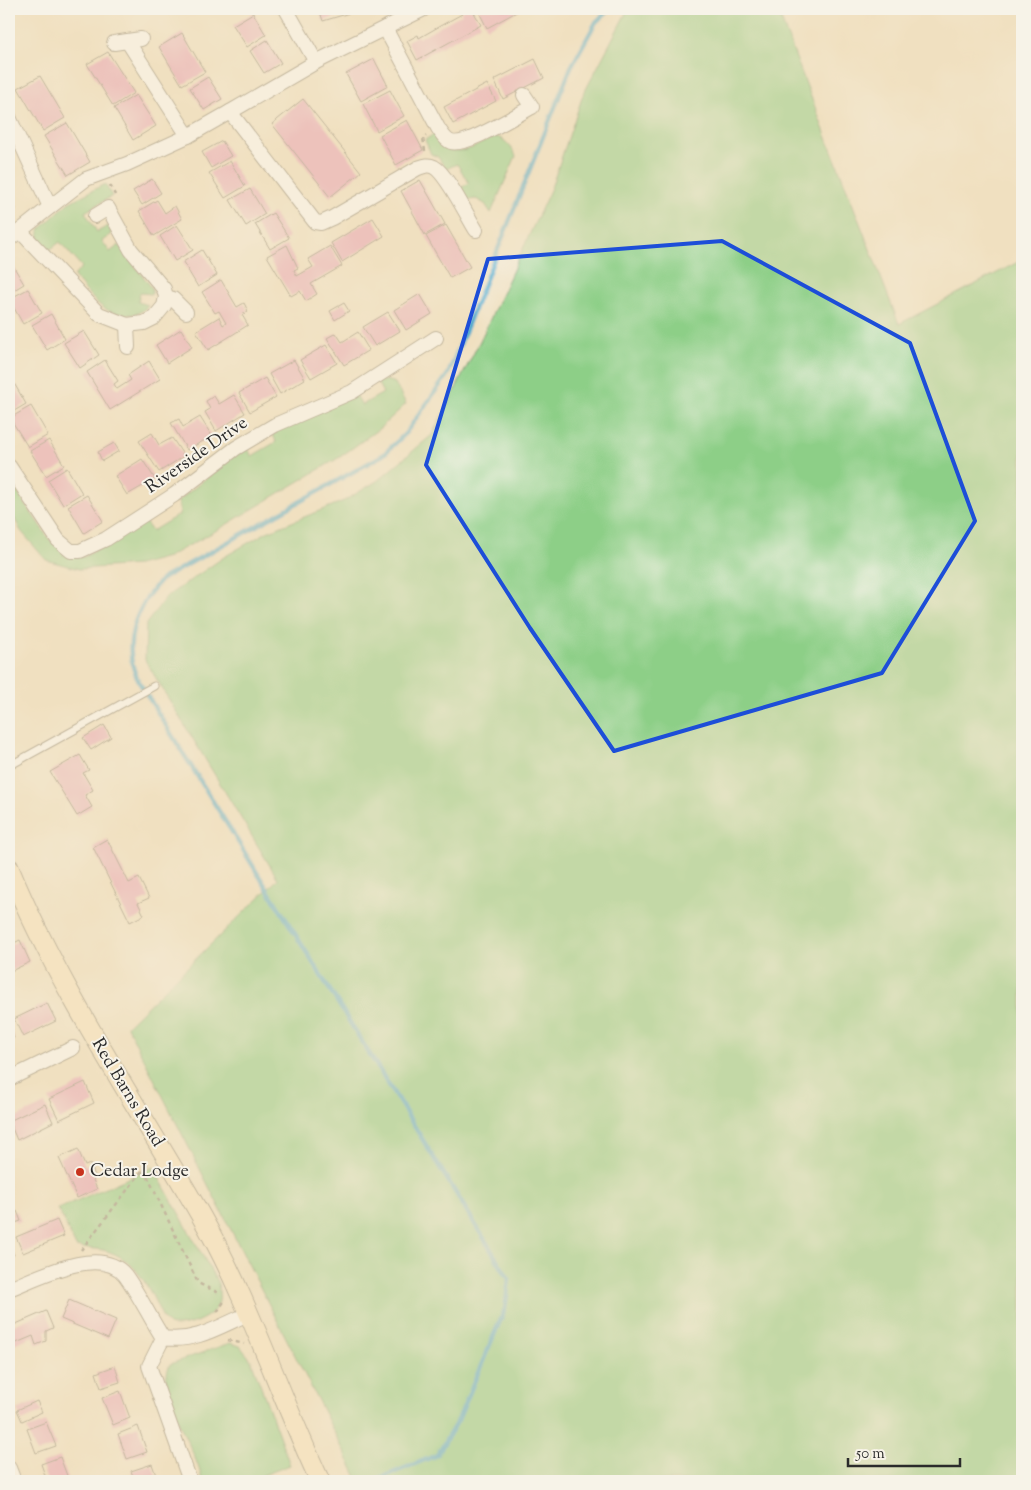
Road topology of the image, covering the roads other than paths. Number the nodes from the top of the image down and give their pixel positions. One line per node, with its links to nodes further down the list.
1 (286, 9): 5 (street)
2 (424, 9): 3 (street)
3 (385, 28): 5 (street); 6 (street)
4 (114, 44): 9 (street)
5 (316, 62): 7 (street)
6 (524, 95)
7 (230, 112): 9 (street); 12 (street)
8 (9, 117): 10 (street)
9 (188, 136): 10 (street)
10 (50, 207): 13 (street)
11 (94, 216): 14 (street)
12 (476, 230)
13 (14, 235): 16 (street)
14 (166, 297): 15 (street); 16 (street)
15 (186, 312)
16 (126, 325): 18 (street)
17 (436, 338): 19 (street, Riverside Drive)
18 (128, 347)
19 (9, 466)
20 (154, 686): 21 (lane)
21 (9, 766)
22 (9, 868): 23 (street, Red Barns Road)
23 (14, 894): 27 (street, Red Barns Road)
24 (73, 1048): 25 (street)
25 (9, 1079)
26 (9, 1289): 28 (street)
27 (246, 1310): 28 (street); 32 (street, Red Barns Road)
28 (163, 1338): 31 (street)
29 (9, 1468): 30 (street)
30 (14, 1481)
31 (190, 1481)
32 (320, 1481)

